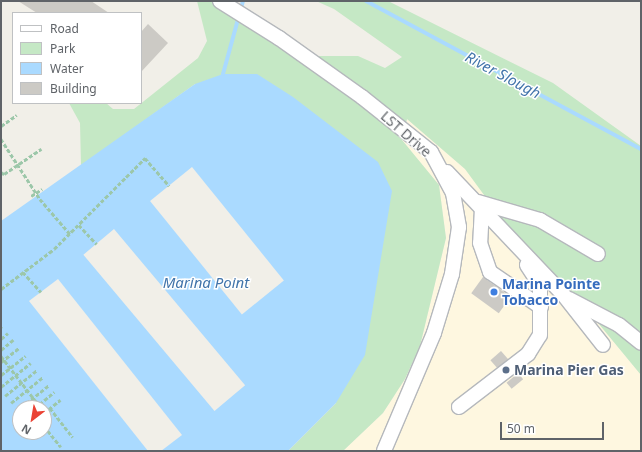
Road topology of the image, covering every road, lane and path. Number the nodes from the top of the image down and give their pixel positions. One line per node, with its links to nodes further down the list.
1 (220, 1): 6 (street, LST Drive)
2 (18, 115): 3 (path)
3 (1, 126)
4 (1, 139): 13 (path)
5 (41, 149): 7 (path)
6 (434, 158): 11 (street); 51 (street, LST Drive)
7 (1, 172)
8 (169, 186): 12 (path)
9 (42, 189): 10 (path)
10 (32, 196)
11 (479, 205): 14 (street); 16 (street); 21 (street)
12 (79, 225): 13 (path); 15 (path)
13 (70, 234): 17 (path)
14 (510, 237): 20 (street); 21 (street)
15 (97, 244)
16 (598, 254)
17 (23, 272): 18 (path); 19 (path)
18 (1, 289)
19 (41, 292)
20 (564, 296): 25 (street); 26 (street)
21 (541, 307): 46 (street)
22 (8, 333): 23 (path)
23 (1, 339)
24 (14, 340): 28 (path)
25 (641, 343)
26 (602, 344)
27 (19, 348): 31 (path)
28 (1, 350)
29 (1, 356): 41 (path)
30 (25, 356): 34 (path)
31 (1, 362)
32 (31, 363): 37 (path)
33 (38, 370): 39 (path)
34 (1, 375)
35 (43, 377): 44 (path)
36 (49, 385): 40 (path)
37 (1, 387)
38 (54, 392): 42 (path)
39 (5, 396)
40 (30, 400)
41 (35, 400)
42 (44, 400)
43 (60, 400): 45 (path)
44 (11, 402)
45 (52, 406)
46 (459, 407)
47 (52, 411): 49 (path)
48 (52, 436): 50 (path)
49 (73, 437)
50 (61, 447)
51 (384, 451)

